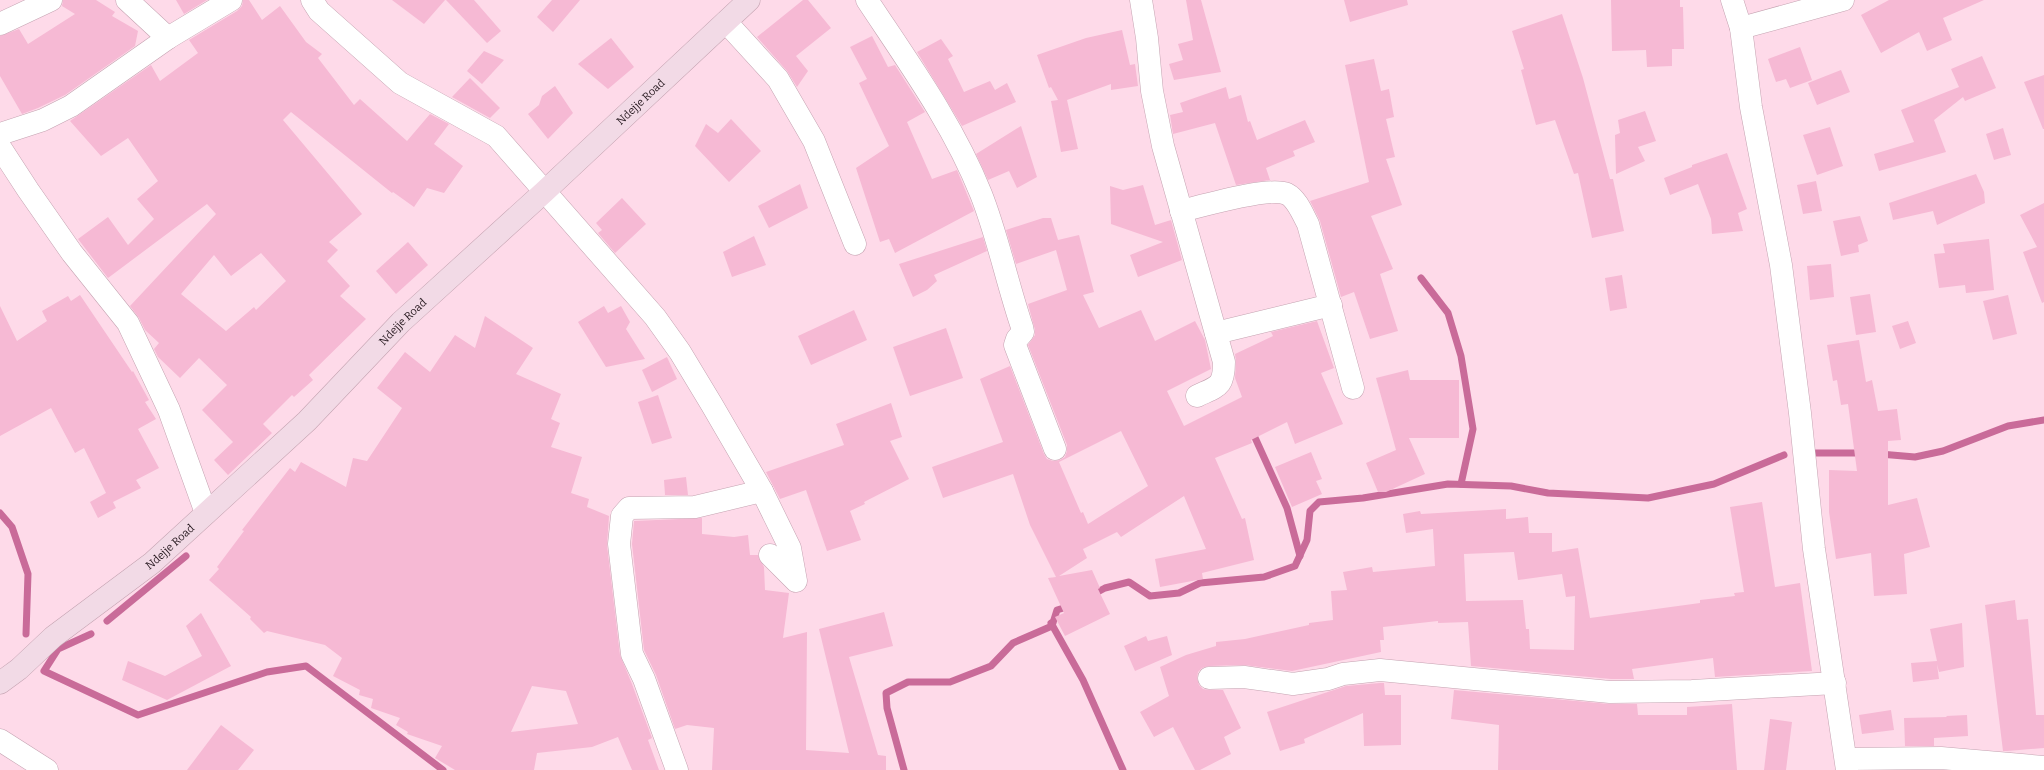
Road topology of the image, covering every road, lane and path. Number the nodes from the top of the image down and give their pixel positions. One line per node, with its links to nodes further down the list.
1 (51, 0): 11 (street)
2 (127, 0): 13 (street)
3 (231, 0): 13 (street)
4 (312, 0): 16 (street)
5 (748, 0): 10 (street, Ndejje Road)
6 (867, 0): 23 (street)
7 (1141, 0): 17 (street)
8 (1732, 0): 12 (street)
9 (1843, 0): 12 (street)
10 (726, 22): 16 (street, Ndejje Road); 18 (street)
11 (0, 24)
12 (1741, 28): 29 (street)
13 (168, 38): 14 (street)
14 (0, 134)
15 (0, 147): 25 (street)
16 (544, 192): 24 (street); 25 (street, Ndejje Road)
17 (1181, 211): 19 (street); 20 (street)
18 (855, 244)
19 (1331, 305): 20 (street); 21 (street)
20 (1216, 333): 22 (street)
21 (1353, 388)
22 (1197, 396)
23 (1055, 449)
24 (762, 491): 26 (street); 34 (street)
25 (206, 513): 28 (street, Ndejje Road)
26 (770, 555)
27 (1209, 678): 29 (street)
28 (0, 683)
29 (1835, 683): 31 (street)
30 (0, 740): 33 (street)
31 (1847, 765): 32 (street)
32 (2044, 767)
33 (47, 770)
34 (677, 770)

